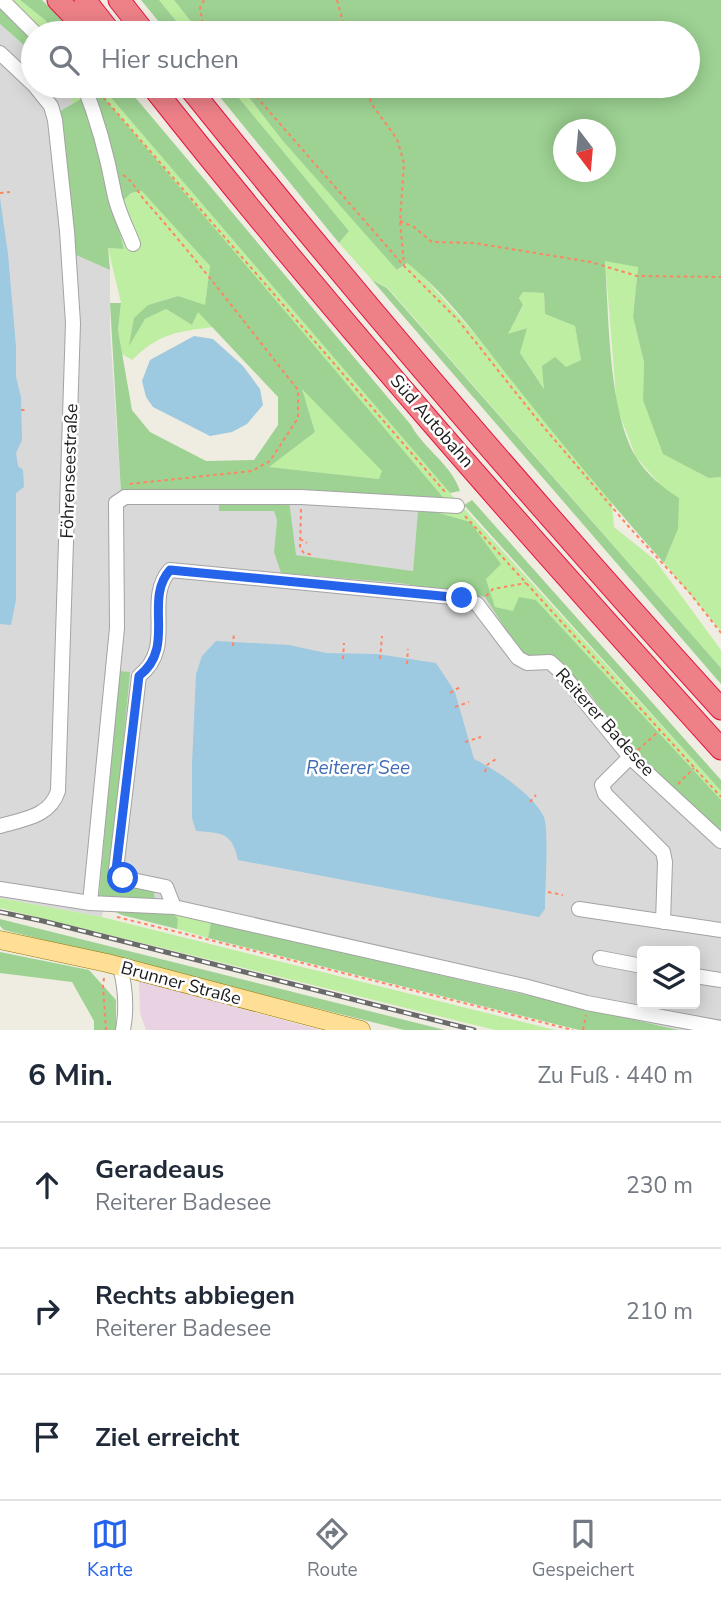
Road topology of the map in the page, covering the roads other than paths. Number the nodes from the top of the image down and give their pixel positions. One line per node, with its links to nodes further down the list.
1 (2, 0): 5 (street)
2 (58, 0): 6 (highway)
3 (85, 0): 7 (highway)
4 (119, 0): 8 (highway)
5 (23, 21)
6 (78, 21)
7 (102, 21)
8 (136, 21)
9 (0, 53): 10 (street, Föhrenseestraße)
10 (21, 73)
11 (45, 98): 20 (street, Föhrenseestraße)
12 (89, 98): 15 (street)
13 (161, 98): 18 (highway, Süd Autobahn)
14 (198, 98): 17 (highway, Süd Autobahn)
15 (133, 244)
16 (457, 506): 23 (street)
17 (721, 709)
18 (721, 749)
19 (630, 757): 21 (street, Reiterer Badesee); 24 (street, Reiterer Badesee); 26 (street)
20 (0, 826)
21 (721, 841)
22 (0, 889): 23 (street)
23 (90, 903): 24 (street)
24 (174, 908): 35 (street)
25 (579, 909): 26 (street)
26 (663, 922): 27 (street)
27 (721, 930)
28 (0, 940): 30 (main road, Brunner Straße)
29 (600, 958): 31 (street)
30 (114, 965): 34 (street); 38 (main road, Brunner Straße)
31 (637, 965)
32 (700, 977): 33 (street)
33 (721, 980)
34 (127, 1010): 36 (street); 37 (street)
35 (721, 1028)
36 (123, 1030)
37 (133, 1030)
38 (361, 1030)

